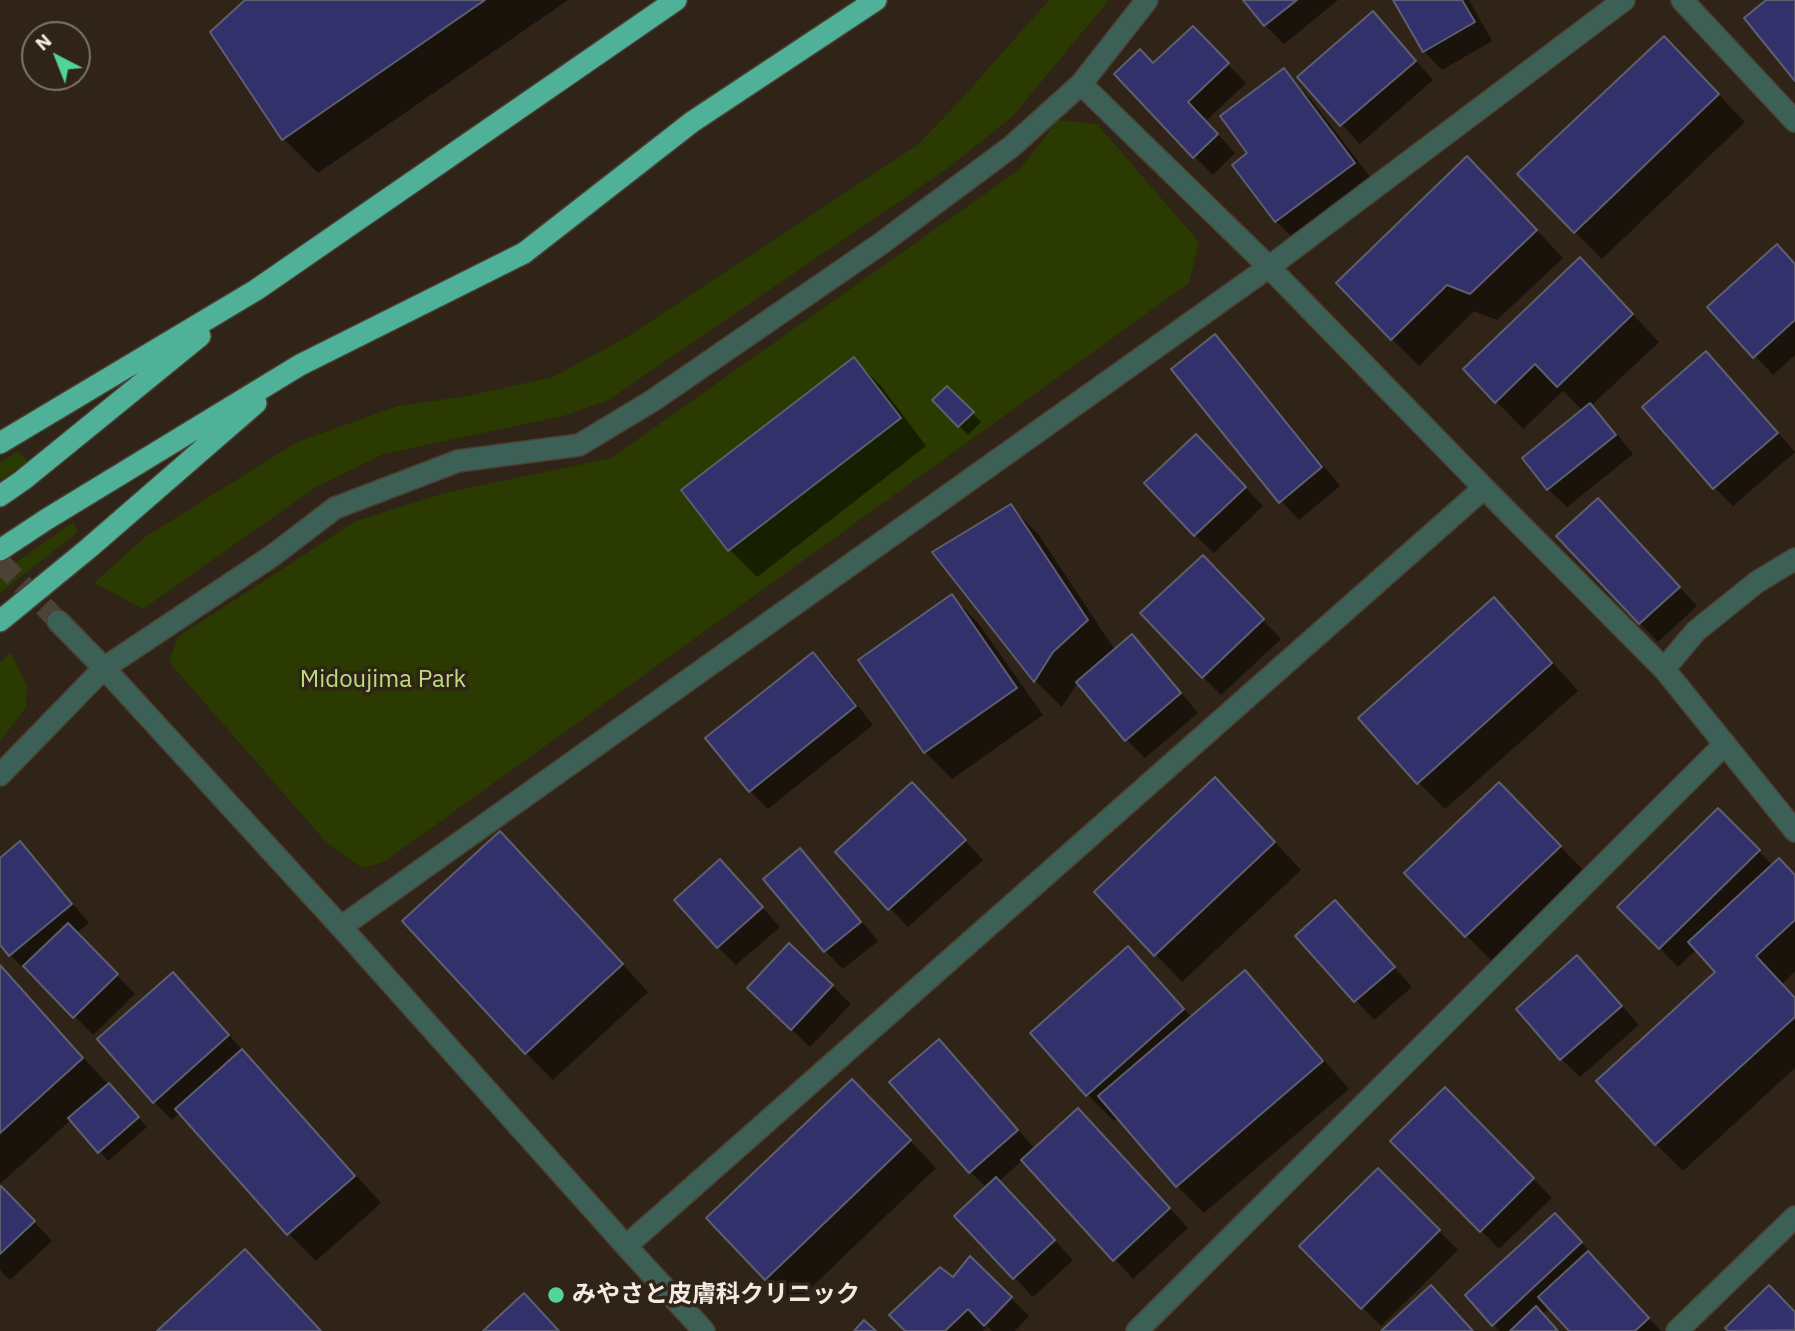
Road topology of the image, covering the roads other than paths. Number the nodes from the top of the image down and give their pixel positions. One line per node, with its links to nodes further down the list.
1 (676, 0): 9 (highway)
2 (876, 0): 10 (highway)
3 (1147, 0): 6 (street)
4 (1624, 0): 8 (street)
5 (1682, 0): 7 (street)
6 (1082, 84): 8 (street); 18 (street)
7 (1795, 121)
8 (1269, 267): 12 (street); 23 (street)
9 (256, 290): 11 (highway); 13 (highway)
10 (300, 365): 14 (highway); 16 (highway)
11 (0, 443)
12 (1484, 488): 19 (street); 25 (street)
13 (0, 496)
14 (0, 550)
15 (1795, 559): 19 (street)
16 (0, 621)
17 (58, 621): 18 (street)
18 (104, 668): 21 (street); 23 (street)
19 (1664, 670): 20 (street)
20 (1725, 744): 22 (street); 27 (street)
21 (0, 775)
22 (1795, 831)
23 (341, 927): 25 (street)
24 (1795, 1217): 28 (street)
25 (626, 1246): 26 (street)
26 (704, 1331)
27 (1137, 1331)
28 (1676, 1331)

